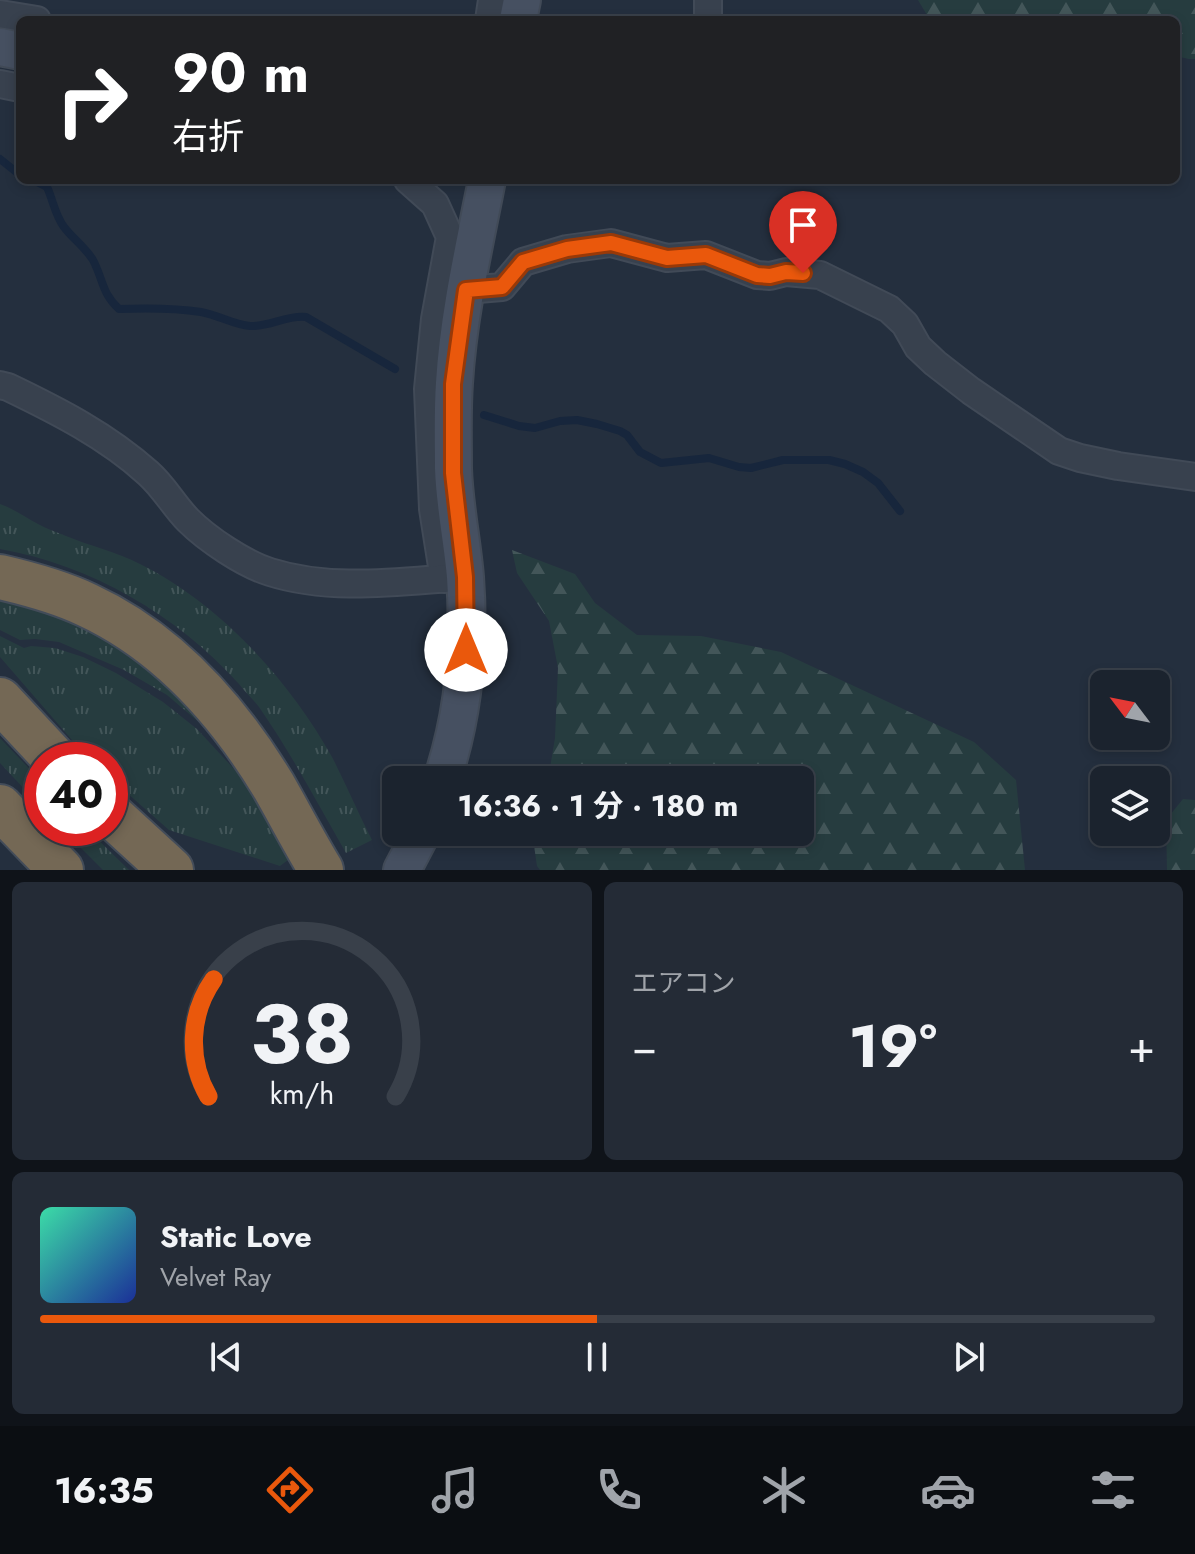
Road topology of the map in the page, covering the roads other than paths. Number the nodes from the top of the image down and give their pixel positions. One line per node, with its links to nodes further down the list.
1 (412, 184): 7 (street)
2 (486, 184): 3 (street)
3 (466, 290): 5 (street); 7 (street)
4 (0, 385): 7 (street)
5 (1195, 477)
6 (0, 577): 18 (highway)
7 (454, 578): 10 (street)
8 (0, 700): 9 (highway)
9 (39, 742)
10 (447, 766)
11 (0, 807): 16 (highway)
12 (128, 831): 17 (highway)
13 (0, 840): 15 (highway)
14 (415, 846): 19 (street)
15 (33, 870)
16 (61, 870)
17 (171, 870)
18 (321, 870)
19 (402, 870)

